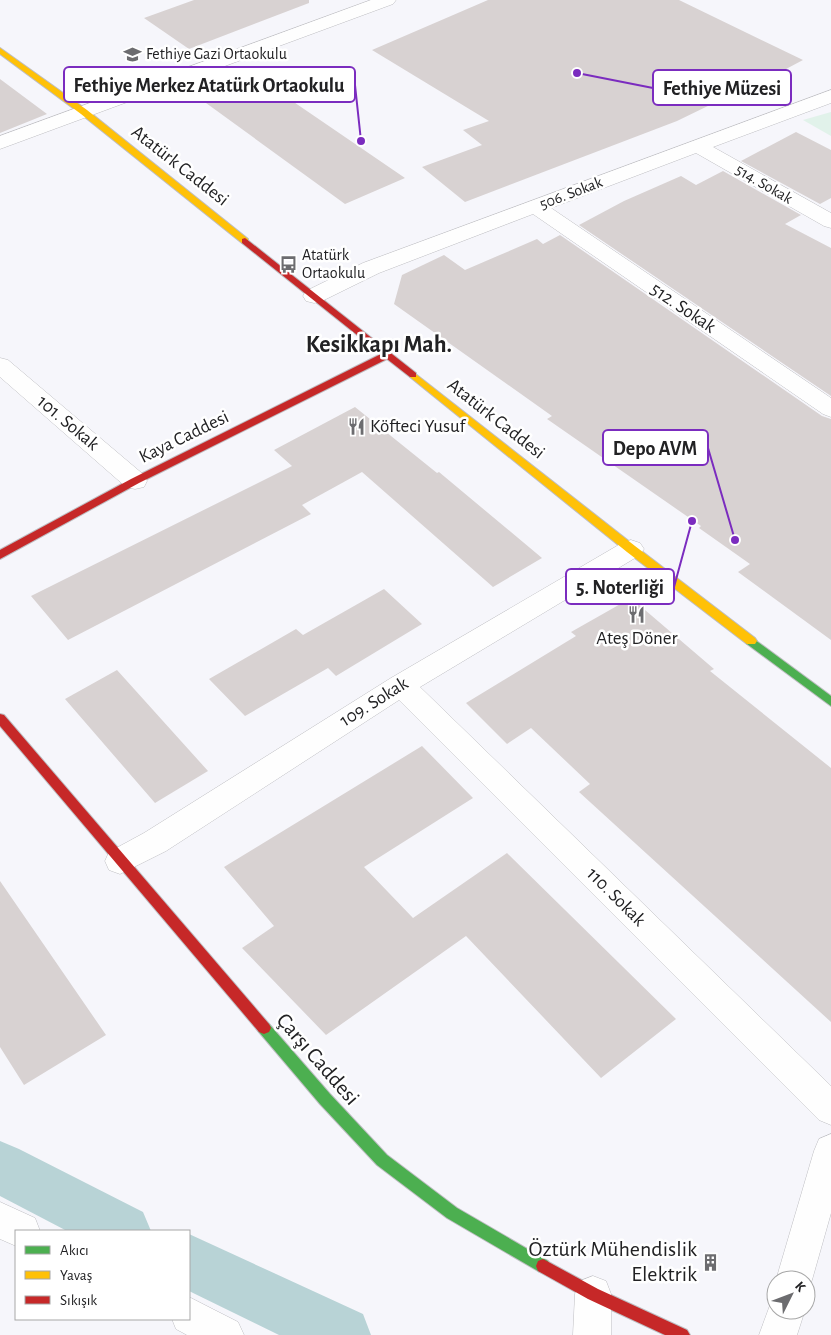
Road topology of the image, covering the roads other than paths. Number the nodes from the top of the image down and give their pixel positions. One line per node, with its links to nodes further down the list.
1 (387, 0): 4 (street)
2 (0, 50): 4 (main road, Atatürk Caddesi)
3 (831, 96): 6 (street, 506. Sokak)
4 (84, 112): 5 (street); 9 (main road, Atatürk Caddesi)
5 (0, 142)
6 (697, 146): 7 (street, 506. Sokak); 8 (street, 514. Sokak)
7 (535, 206): 9 (street, 506. Sokak); 12 (street, 512. Sokak)
8 (831, 222)
9 (314, 296): 10 (main road, Atatürk Caddesi)
10 (387, 355): 13 (main road, Kaya Caddesi); 14 (main road, Atatürk Caddesi)
11 (0, 365): 13 (street, 101. Sokak)
12 (831, 409)
13 (135, 481): 15 (main road, Kaya Caddesi)
14 (631, 549): 16 (street, 109. Sokak); 17 (main road, Atatürk Caddesi)
15 (0, 555)
16 (401, 685): 19 (street, 109. Sokak); 20 (street, 110. Sokak)
17 (831, 702)
18 (0, 718): 19 (main road, Çarşı Caddesi)
19 (120, 861): 25 (main road, Çarşı Caddesi)
20 (831, 1108)
21 (831, 1151): 24 (street)
22 (0, 1220): 23 (street)
23 (20, 1230)
24 (797, 1270)
25 (593, 1294): 29 (street); 30 (main road, Çarşı Caddesi)
26 (190, 1317): 28 (street)
27 (783, 1320): 31 (street)
28 (225, 1335)
29 (592, 1335)
30 (682, 1335)
31 (778, 1335)

